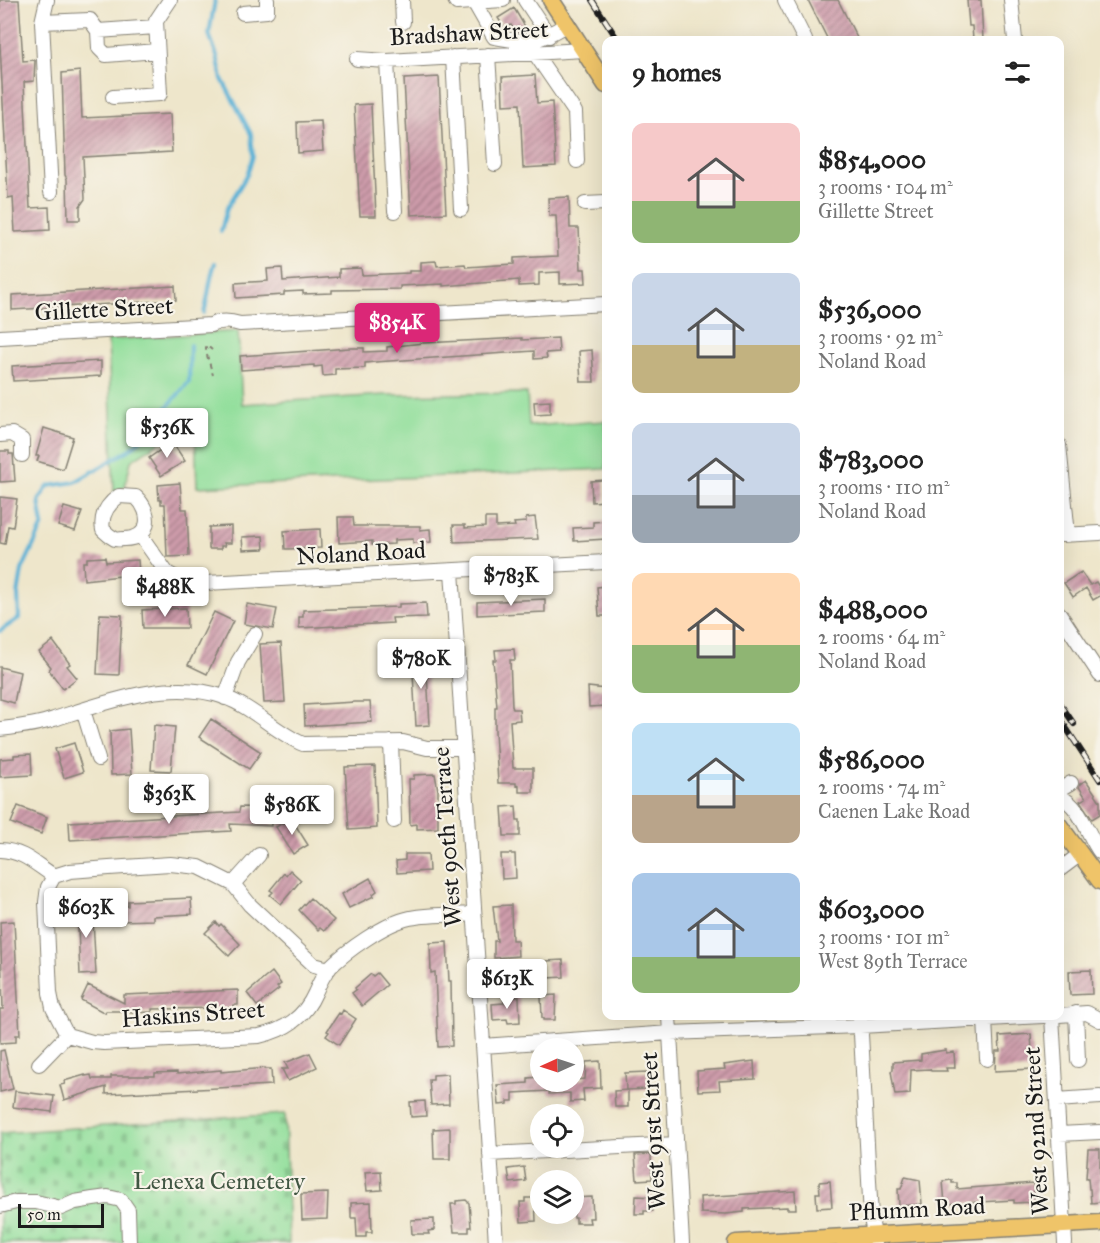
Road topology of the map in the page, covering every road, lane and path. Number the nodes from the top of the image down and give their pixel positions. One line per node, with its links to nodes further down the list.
1 (47, 0): 13 (street)
2 (170, 0): 16 (street)
3 (267, 0): 12 (street)
4 (402, 0): 14 (street)
5 (455, 0): 11 (street)
6 (503, 0): 11 (street)
7 (525, 0): 18 (street)
8 (551, 0): 15 (main road)
9 (785, 0): 19 (street)
10 (1011, 0): 20 (street)
11 (474, 2): 18 (street)
12 (243, 13)
13 (42, 22): 17 (street); 32 (street)
14 (403, 22)
15 (567, 24): 18 (street); 21 (main road)
16 (156, 27): 17 (street); 22 (street)
17 (98, 32): 22 (street)
18 (549, 36)
19 (803, 36)
20 (1015, 36)
21 (584, 50): 23 (street, Bradshaw Street); 28 (main road)
22 (157, 51): 29 (street)
23 (534, 52): 24 (street, Bradshaw Street); 30 (street)
24 (488, 55): 25 (street, Bradshaw Street); 31 (street)
25 (453, 57): 27 (street, Bradshaw Street); 35 (street)
26 (357, 59): 27 (street, Bradshaw Street)
27 (387, 61): 36 (street)
28 (602, 79)
29 (113, 98)
30 (577, 161)
31 (495, 164)
32 (51, 192)
33 (602, 203): 34 (street)
34 (585, 204)
35 (461, 209)
36 (394, 211)
37 (602, 304): 38 (street, Gillette Street)
38 (208, 331): 39 (street, Gillette Street); 40 (path)
39 (0, 337)
40 (206, 345): 41 (path); 42 (path)
41 (212, 350)
42 (213, 375)
43 (0, 435): 44 (street)
44 (22, 455)
45 (1100, 533): 46 (street)
46 (1064, 535)
47 (141, 536): 49 (street, Noland Road)
48 (602, 562): 49 (street, Noland Road)
49 (452, 571): 57 (street, West 90th Terrace)
50 (1064, 621): 52 (street)
51 (255, 634): 53 (street)
52 (1100, 675)
53 (225, 698): 54 (street); 56 (street)
54 (83, 710): 55 (street); 58 (street)
55 (0, 729)
56 (391, 742): 57 (street); 60 (street)
57 (463, 747): 70 (street, West 90th Terrace)
58 (98, 759)
59 (1064, 798): 63 (street)
60 (394, 820)
61 (1064, 832): 65 (main road)
62 (0, 850): 67 (street)
63 (1100, 852)
64 (259, 855): 69 (street)
65 (1079, 855): 66 (street); 68 (main road)
66 (1064, 866)
67 (54, 876): 69 (street); 81 (street)
68 (1098, 876)
69 (233, 884): 71 (street)
70 (474, 914): 71 (street, Haskins Street); 82 (street, West 90th Terrace)
71 (329, 969): 81 (street, Haskins Street)
72 (1076, 1013): 73 (street); 78 (street); 84 (street)
73 (1064, 1014)
74 (669, 1020): 80 (street, West 91st Street)
75 (892, 1020): 79 (street)
76 (985, 1020): 83 (street)
77 (1052, 1020): 87 (street, West 92nd Street)
78 (1100, 1020)
79 (860, 1021): 80 (street); 95 (street)
80 (670, 1033): 82 (street); 90 (street, West 91st Street)
81 (67, 1035): 85 (street)
82 (483, 1046): 91 (street, West 90th Terrace)
83 (987, 1059)
84 (1078, 1060)
85 (39, 1064)
86 (1100, 1097): 87 (street)
87 (1057, 1100): 89 (street, West 92nd Street)
88 (1100, 1132): 89 (street)
89 (1059, 1134): 94 (street, West 92nd Street)
90 (676, 1144): 91 (street); 98 (street, West 91st Street)
91 (490, 1154): 97 (street, West 90th Terrace)
92 (0, 1206): 96 (street)
93 (1100, 1223): 94 (main road, Pflumm Road)
94 (1064, 1226): 95 (main road, Pflumm Road); 100 (street, West 92nd Street)
95 (875, 1239): 99 (main road, Pflumm Road)
96 (129, 1243)
97 (496, 1243)
98 (682, 1243)
99 (736, 1243)
100 (1065, 1243)

